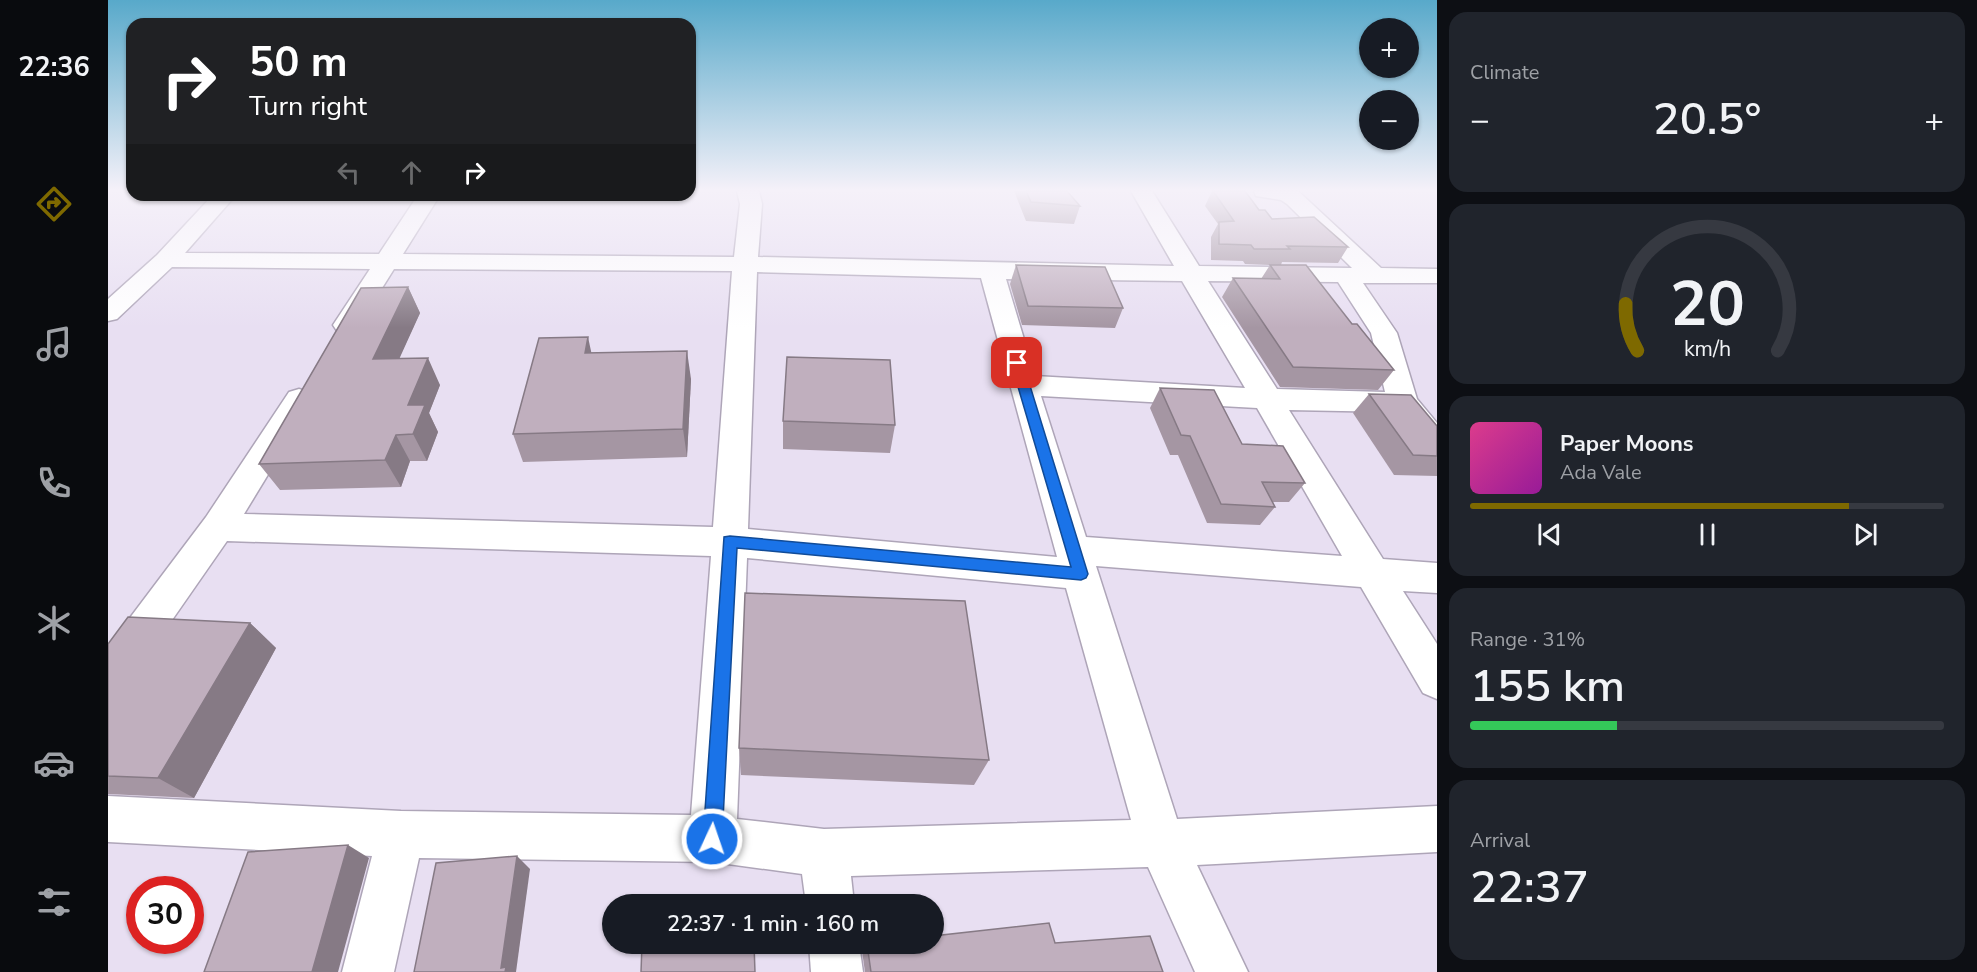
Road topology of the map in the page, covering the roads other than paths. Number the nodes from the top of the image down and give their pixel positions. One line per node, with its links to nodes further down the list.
1 (187, 236): 6 (street)
2 (402, 236): 7 (street)
3 (748, 236): 8 (street)
4 (1168, 236): 10 (street)
5 (1327, 236): 11 (street)
6 (166, 260): 7 (street); 13 (street)
7 (386, 261): 8 (street); 14 (street)
8 (745, 264): 9 (street); 21 (street)
9 (992, 271): 10 (street); 16 (street)
10 (1191, 273): 11 (street); 17 (street)
11 (1360, 275): 12 (street); 18 (street)
12 (1437, 276)
13 (108, 313)
14 (330, 349)
15 (311, 379): 20 (street)
16 (1024, 385): 17 (street); 22 (street)
17 (1268, 399): 18 (street); 23 (street)
18 (1403, 402): 19 (street)
19 (1437, 444)
20 (218, 527): 21 (street); 25 (street)
21 (730, 542): 22 (street); 30 (street)
22 (1078, 562): 23 (street); 31 (street)
23 (1371, 574): 24 (street); 26 (street)
24 (1437, 578)
25 (108, 679)
26 (1437, 680)
27 (108, 819): 29 (street)
28 (1437, 829): 31 (street)
29 (401, 834): 30 (street); 35 (street)
30 (712, 839): 32 (street)
31 (1161, 843): 32 (street); 37 (street)
32 (825, 853): 33 (street)
33 (829, 894)
34 (835, 954): 36 (street)
35 (368, 972)
36 (837, 972)
37 (1222, 972)

